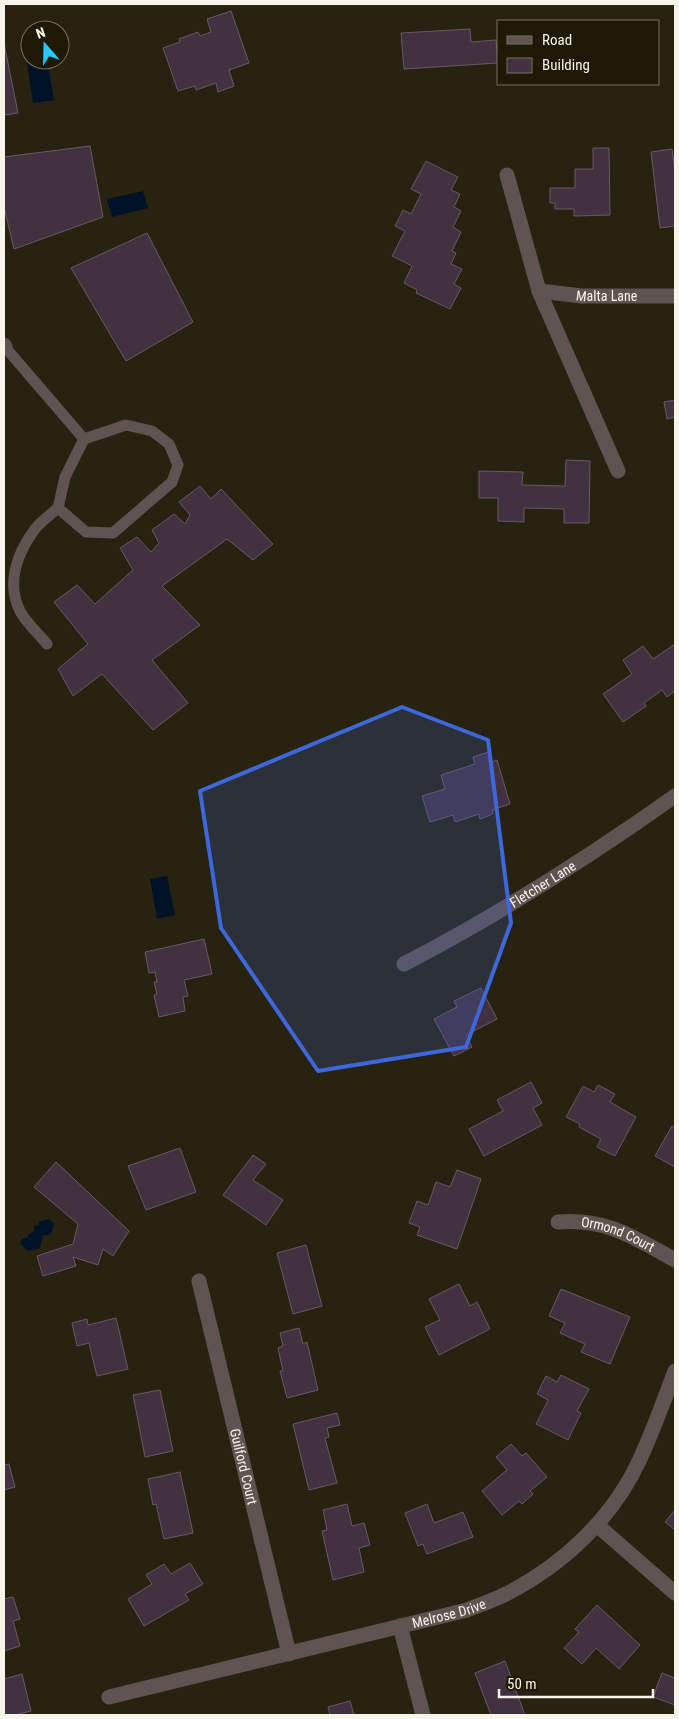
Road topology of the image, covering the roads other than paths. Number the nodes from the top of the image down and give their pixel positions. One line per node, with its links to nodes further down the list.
1 (507, 175): 2 (street)
2 (538, 291): 3 (street, Malta Lane); 6 (street)
3 (675, 296)
4 (5, 346): 5 (lane)
5 (84, 439): 7 (lane); 7 (lane)
6 (618, 471)
7 (58, 508): 8 (lane)
8 (47, 644)
9 (675, 796): 10 (street, Fletcher Lane)
10 (404, 964)
11 (558, 1222): 12 (street, Ormond Court)
12 (675, 1260)
13 (199, 1281): 18 (street, Guilford Court)
14 (675, 1371): 15 (street, Melrose Drive)
15 (597, 1525): 16 (street); 17 (street, Melrose Drive)
16 (675, 1593)
17 (400, 1626): 18 (street, Melrose Drive); 20 (street)
18 (288, 1654): 19 (street, Melrose Drive)
19 (109, 1698)
20 (423, 1715)

